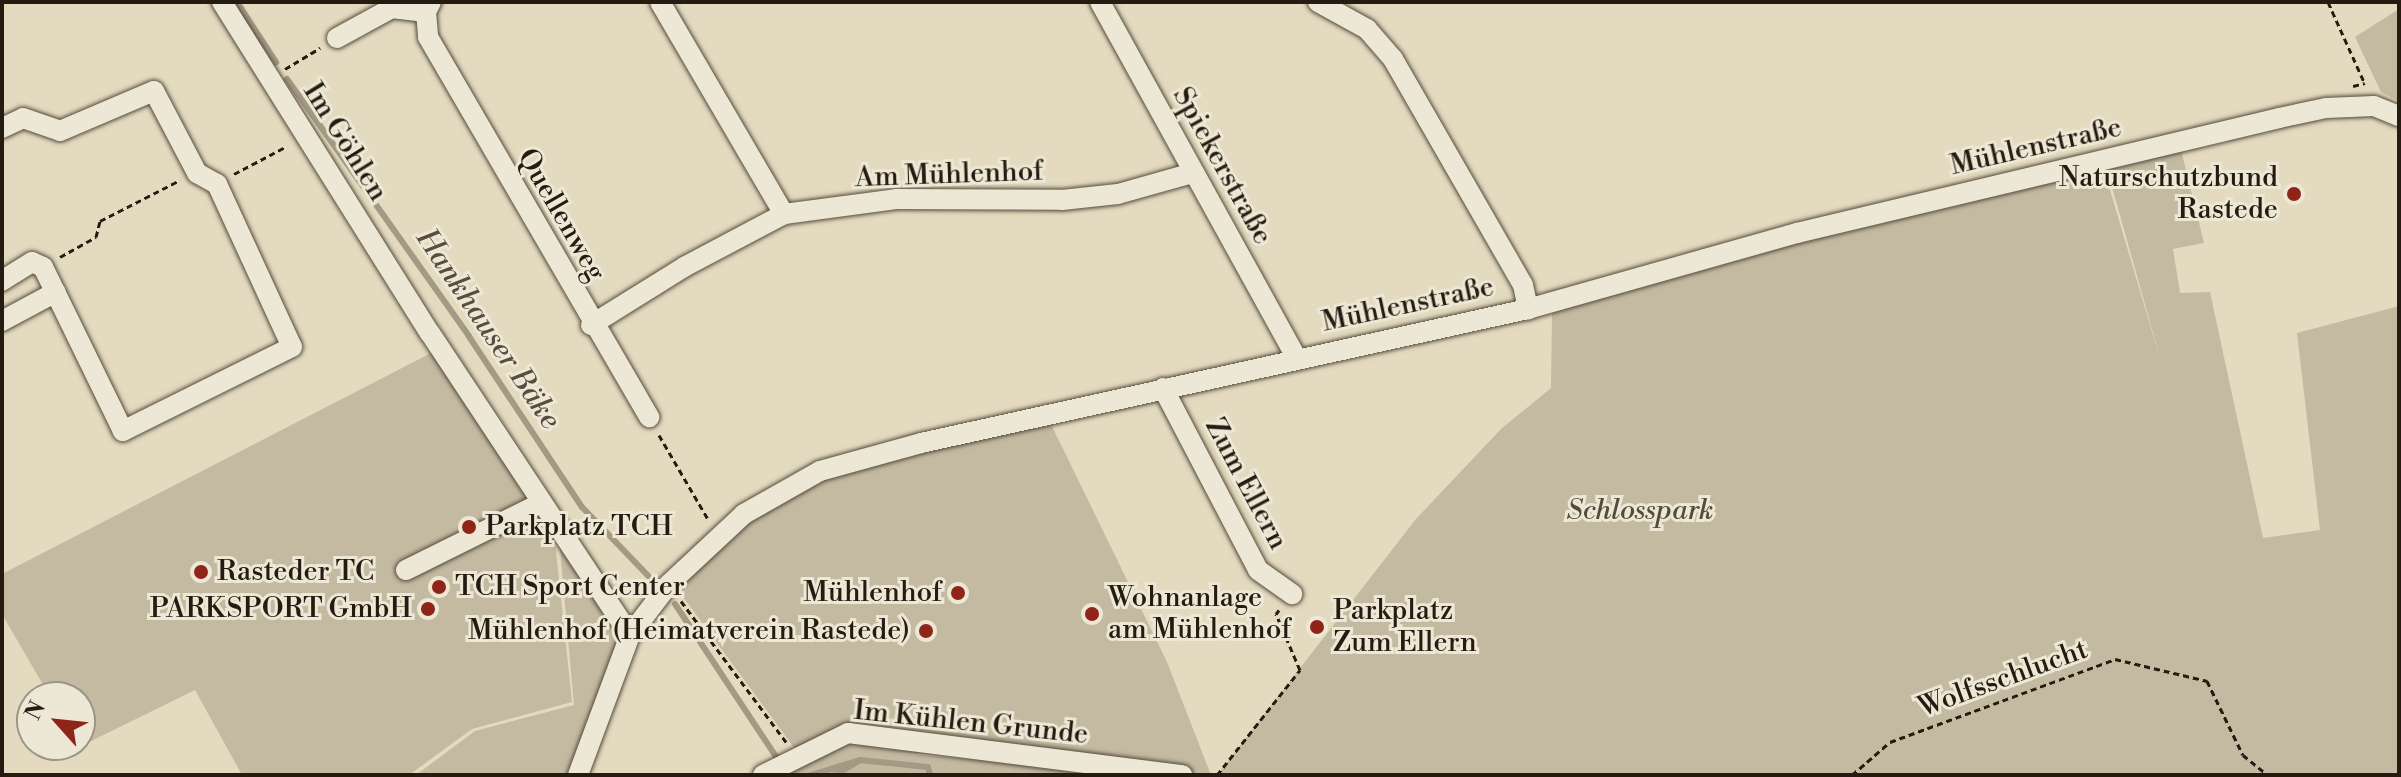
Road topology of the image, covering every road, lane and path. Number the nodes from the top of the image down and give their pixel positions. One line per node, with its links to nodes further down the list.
1 (222, 2): 8 (street, Im Göhlen)
2 (660, 2): 16 (street)
3 (1100, 2): 14 (street, Spiekerstraße)
4 (1318, 2): 20 (street)
5 (2328, 2): 9 (path)
6 (429, 7): 7 (street); 22 (street, Quellenweg)
7 (337, 38): 8 (path)
8 (271, 77): 12 (street, Im Göhlen)
9 (2374, 106): 10 (street, Mühlenstraße); 20 (street, Mühlenstraße)
10 (2399, 116)
11 (2, 128): 13 (street)
12 (308, 135): 15 (path); 26 (street, Im Göhlen)
13 (197, 173): 15 (street); 17 (path)
14 (1192, 173): 16 (street, Am Mühlenhof); 23 (street, Spiekerstraße)
15 (217, 184): 19 (street)
16 (784, 214): 22 (street, Am Mühlenhof)
17 (43, 267): 18 (street); 19 (street)
18 (2, 281)
19 (56, 292): 21 (street)
20 (1528, 309): 23 (street, Mühlenstraße)
21 (2, 321)
22 (591, 325): 25 (street, Quellenweg)
23 (1296, 357): 24 (street, Mühlenstraße)
24 (1163, 388): 27 (street, Mühlenstraße); 30 (street, Zum Ellern)
25 (649, 417): 27 (path)
26 (541, 503): 28 (street); 31 (street, Im Göhlen)
27 (717, 535): 29 (street, Mühlenstraße)
28 (406, 570)
29 (669, 584): 31 (street, Mühlenstraße); 32 (path)
30 (1292, 594): 36 (path)
31 (630, 635): 33 (street, Mühlenstraße)
32 (796, 755): 34 (street, Im Kühlen Grunde); 35 (street, Im Kühlen Grunde)
33 (578, 775)
34 (763, 775)
35 (1182, 775)
36 (1217, 775)
37 (1852, 775): 38 (path, Wolfsschlucht)
38 (2268, 775)

